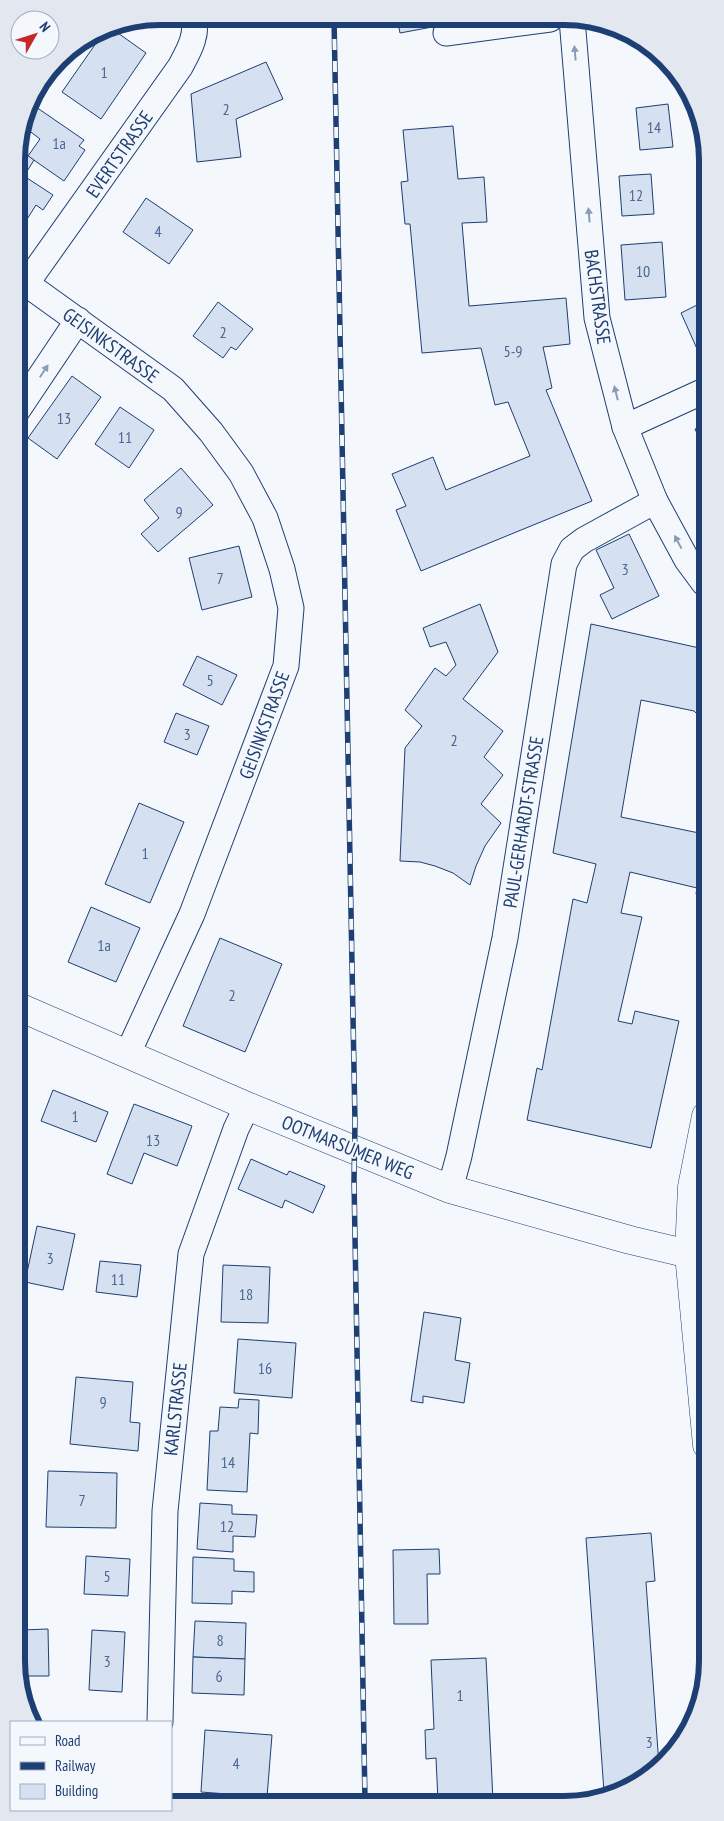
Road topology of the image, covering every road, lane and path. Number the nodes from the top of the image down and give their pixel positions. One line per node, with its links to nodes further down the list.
1 (194, 25): 5 (street, EVERTSTRASSE)
2 (505, 25): 4 (street)
3 (573, 25): 10 (street, BACHSTRASSE, one-way to 3)
4 (446, 33)
5 (25, 277)
6 (25, 283): 7 (street, GEISINKSTRASSE)
7 (78, 320): 9 (street, one-way to 7); 14 (street, GEISINKSTRASSE)
8 (699, 393): 10 (street)
9 (25, 399)
10 (625, 426): 11 (street, BACHSTRASSE)
11 (655, 501): 12 (street, BACHSTRASSE, one-way to 11); 17 (street, PAUL-GERHARDT-STRASSE)
12 (699, 576)
13 (25, 1010): 14 (street, OOTMARSUMER WEG)
14 (128, 1053): 15 (street, OOTMARSUMER WEG)
15 (247, 1106): 17 (street, OOTMARSUMER WEG); 20 (street, KARLSTRASSE)
16 (699, 1152): 18 (street)
17 (450, 1189): 18 (street, OOTMARSUMER WEG)
18 (698, 1255): 19 (street)
19 (699, 1276)
20 (160, 1721)

